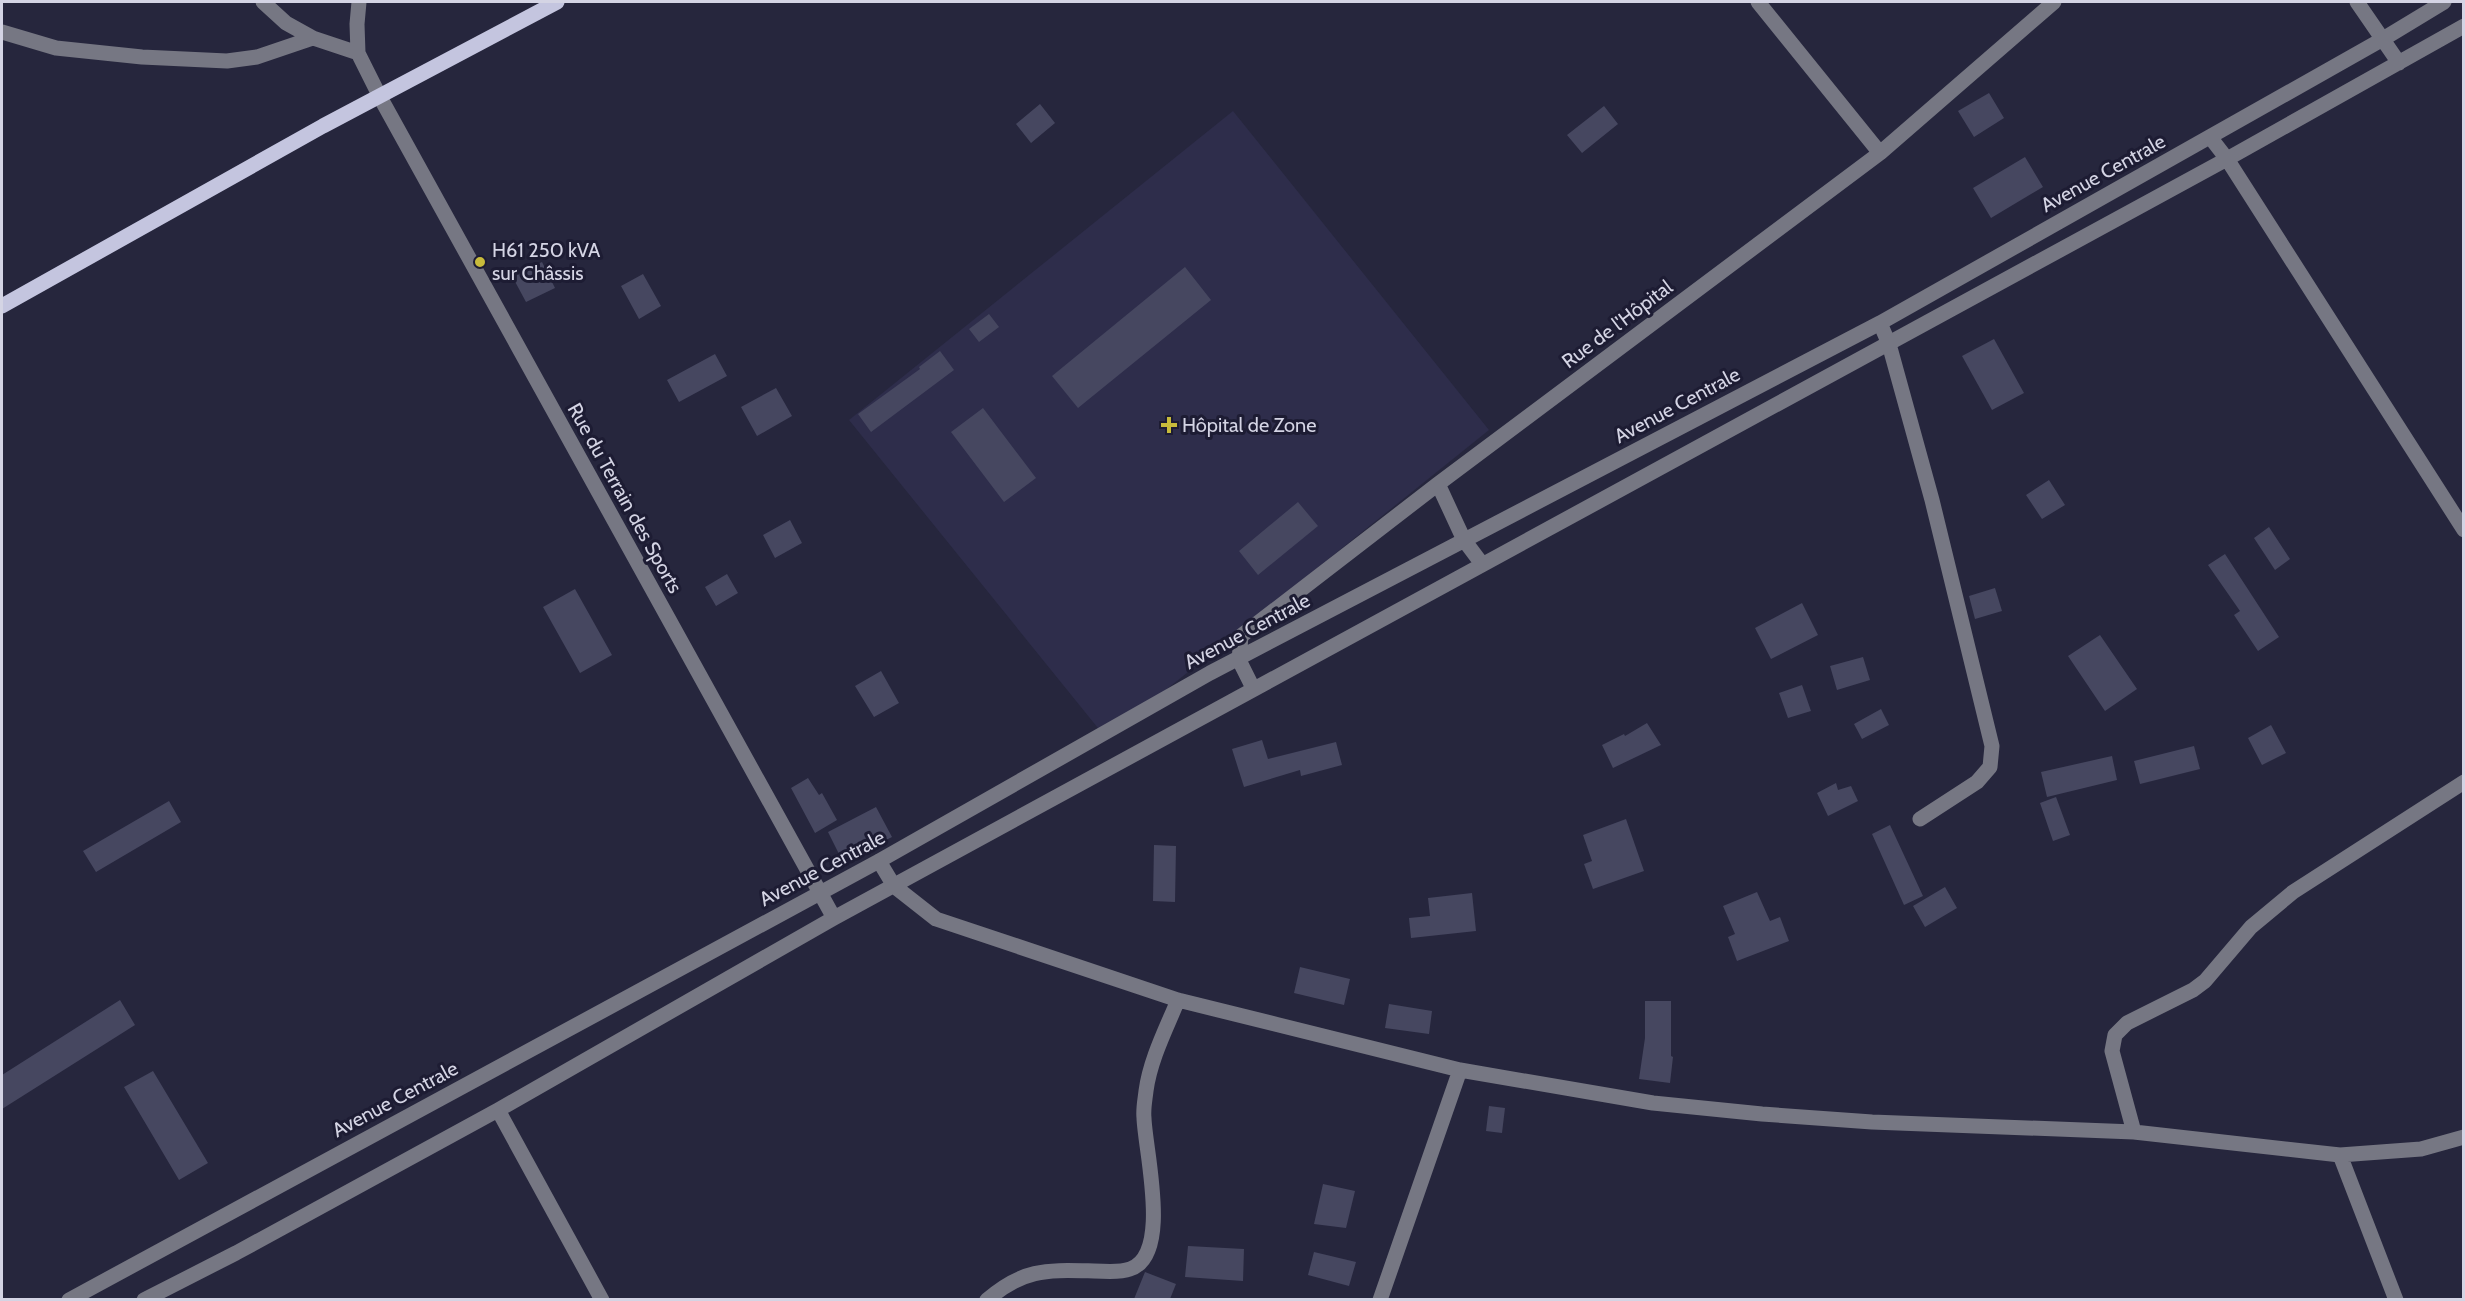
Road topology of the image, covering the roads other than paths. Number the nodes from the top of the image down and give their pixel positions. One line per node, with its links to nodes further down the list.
1 (263, 2): 10 (street)
2 (359, 2): 12 (street)
3 (557, 2): 14 (main road)
4 (1758, 2): 16 (street)
5 (2054, 2): 16 (street, Rue de l'Hôpital)
6 (2357, 2): 11 (street)
7 (2444, 2): 11 (street, Avenue Centrale)
8 (2463, 26): 13 (street)
9 (2, 32): 10 (street)
10 (314, 38): 12 (street)
11 (2383, 39): 13 (street); 15 (street, Avenue Centrale)
12 (358, 53): 14 (street, Rue du Terrain des Sports)
13 (2399, 63): 17 (street)
14 (380, 97): 18 (main road); 31 (street, Rue du Terrain des Sports)
15 (2210, 137): 17 (street); 19 (street, Avenue Centrale)
16 (1880, 153): 21 (street, Rue de l'Hôpital)
17 (2227, 159): 20 (street); 22 (street)
18 (2, 306)
19 (1880, 323): 20 (street); 23 (street, Avenue Centrale)
20 (1889, 344): 24 (street); 28 (street)
21 (1438, 484): 23 (street); 25 (street, Rue de l'Hôpital)
22 (2463, 530)
23 (1464, 540): 24 (street); 25 (street, Avenue Centrale)
24 (1482, 564): 26 (street)
25 (1239, 660): 26 (street); 29 (street, Avenue Centrale)
26 (1254, 688): 30 (street)
27 (2463, 782): 36 (street)
28 (1920, 819)
29 (879, 861): 30 (street); 31 (street, Avenue Centrale)
30 (894, 886): 32 (street); 33 (street)
31 (820, 892): 32 (street, Rue du Terrain des Sports); 39 (street, Avenue Centrale)
32 (834, 918): 35 (street)
33 (1178, 1000): 34 (street); 42 (street)
34 (1460, 1070): 36 (street); 43 (street)
35 (498, 1110): 40 (street); 41 (street)
36 (2134, 1132): 38 (street)
37 (2463, 1137): 38 (street)
38 (2340, 1155): 44 (street)
39 (69, 1299)
40 (144, 1299)
41 (602, 1299)
42 (987, 1299)
43 (1380, 1299)
44 (2396, 1299)

